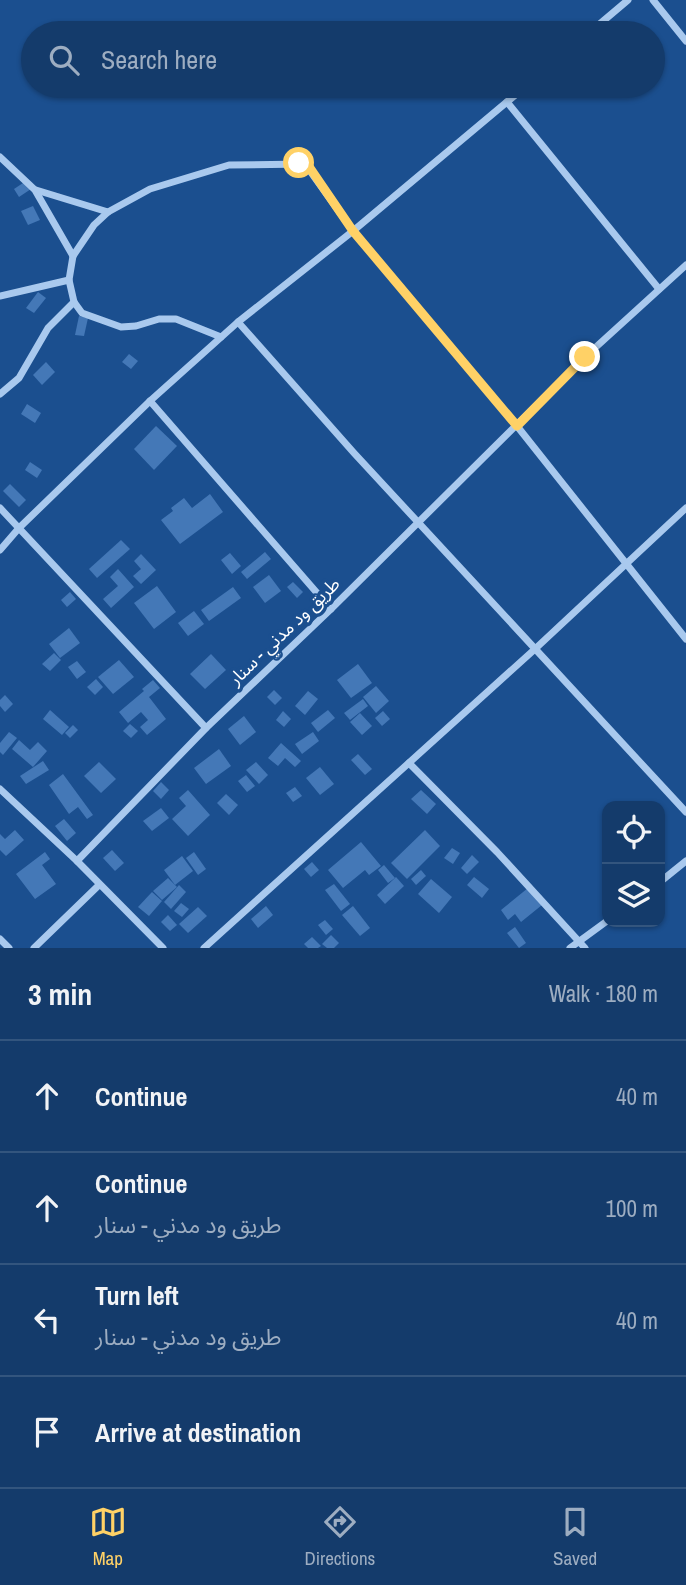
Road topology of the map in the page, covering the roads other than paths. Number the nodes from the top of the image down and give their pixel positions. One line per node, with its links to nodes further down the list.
1 (628, 0): 3 (street)
2 (653, 0): 4 (street)
3 (603, 21)
4 (686, 41)
5 (512, 98): 6 (street)
6 (507, 102): 10 (street); 14 (street)
7 (0, 157): 8 (street)
8 (35, 190): 9 (street); 11 (street)
9 (108, 212): 10 (street); 11 (street)
10 (353, 231): 17 (street); 21 (street)
11 (73, 256): 13 (street)
12 (686, 265): 14 (street, طريق ود مدني - سنار)
13 (69, 280): 15 (street); 16 (street)
14 (659, 289): 21 (street, طريق ود مدني - سنار)
15 (0, 296)
16 (74, 302): 18 (street); 19 (street)
17 (239, 322): 18 (street); 24 (street)
18 (221, 337): 20 (street)
19 (0, 394)
20 (150, 401): 25 (street); 28 (street)
21 (517, 426): 24 (street, طريق ود مدني - سنار); 27 (street)
22 (0, 508): 25 (street)
23 (686, 509): 27 (street)
24 (418, 522): 28 (street, طريق ود مدني - سنار); 30 (street)
25 (19, 528): 26 (street); 31 (street)
26 (0, 550)
27 (626, 563): 29 (street); 30 (street)
28 (331, 609): 31 (street, طريق ود مدني - سنار)
29 (686, 639)
30 (535, 649): 32 (street); 34 (street)
31 (206, 728): 36 (street, طريق ود مدني - سنار)
32 (409, 763): 41 (street); 45 (street)
33 (0, 789): 36 (street)
34 (686, 812)
35 (686, 860): 37 (street)
36 (77, 861): 38 (street)
37 (665, 879)
38 (99, 885): 43 (street); 44 (street)
39 (602, 925): 41 (street)
40 (0, 939): 42 (street)
41 (579, 941): 46 (street); 47 (street)
42 (9, 948)
43 (34, 948)
44 (163, 948)
45 (204, 948)
46 (570, 948)
47 (585, 948)

